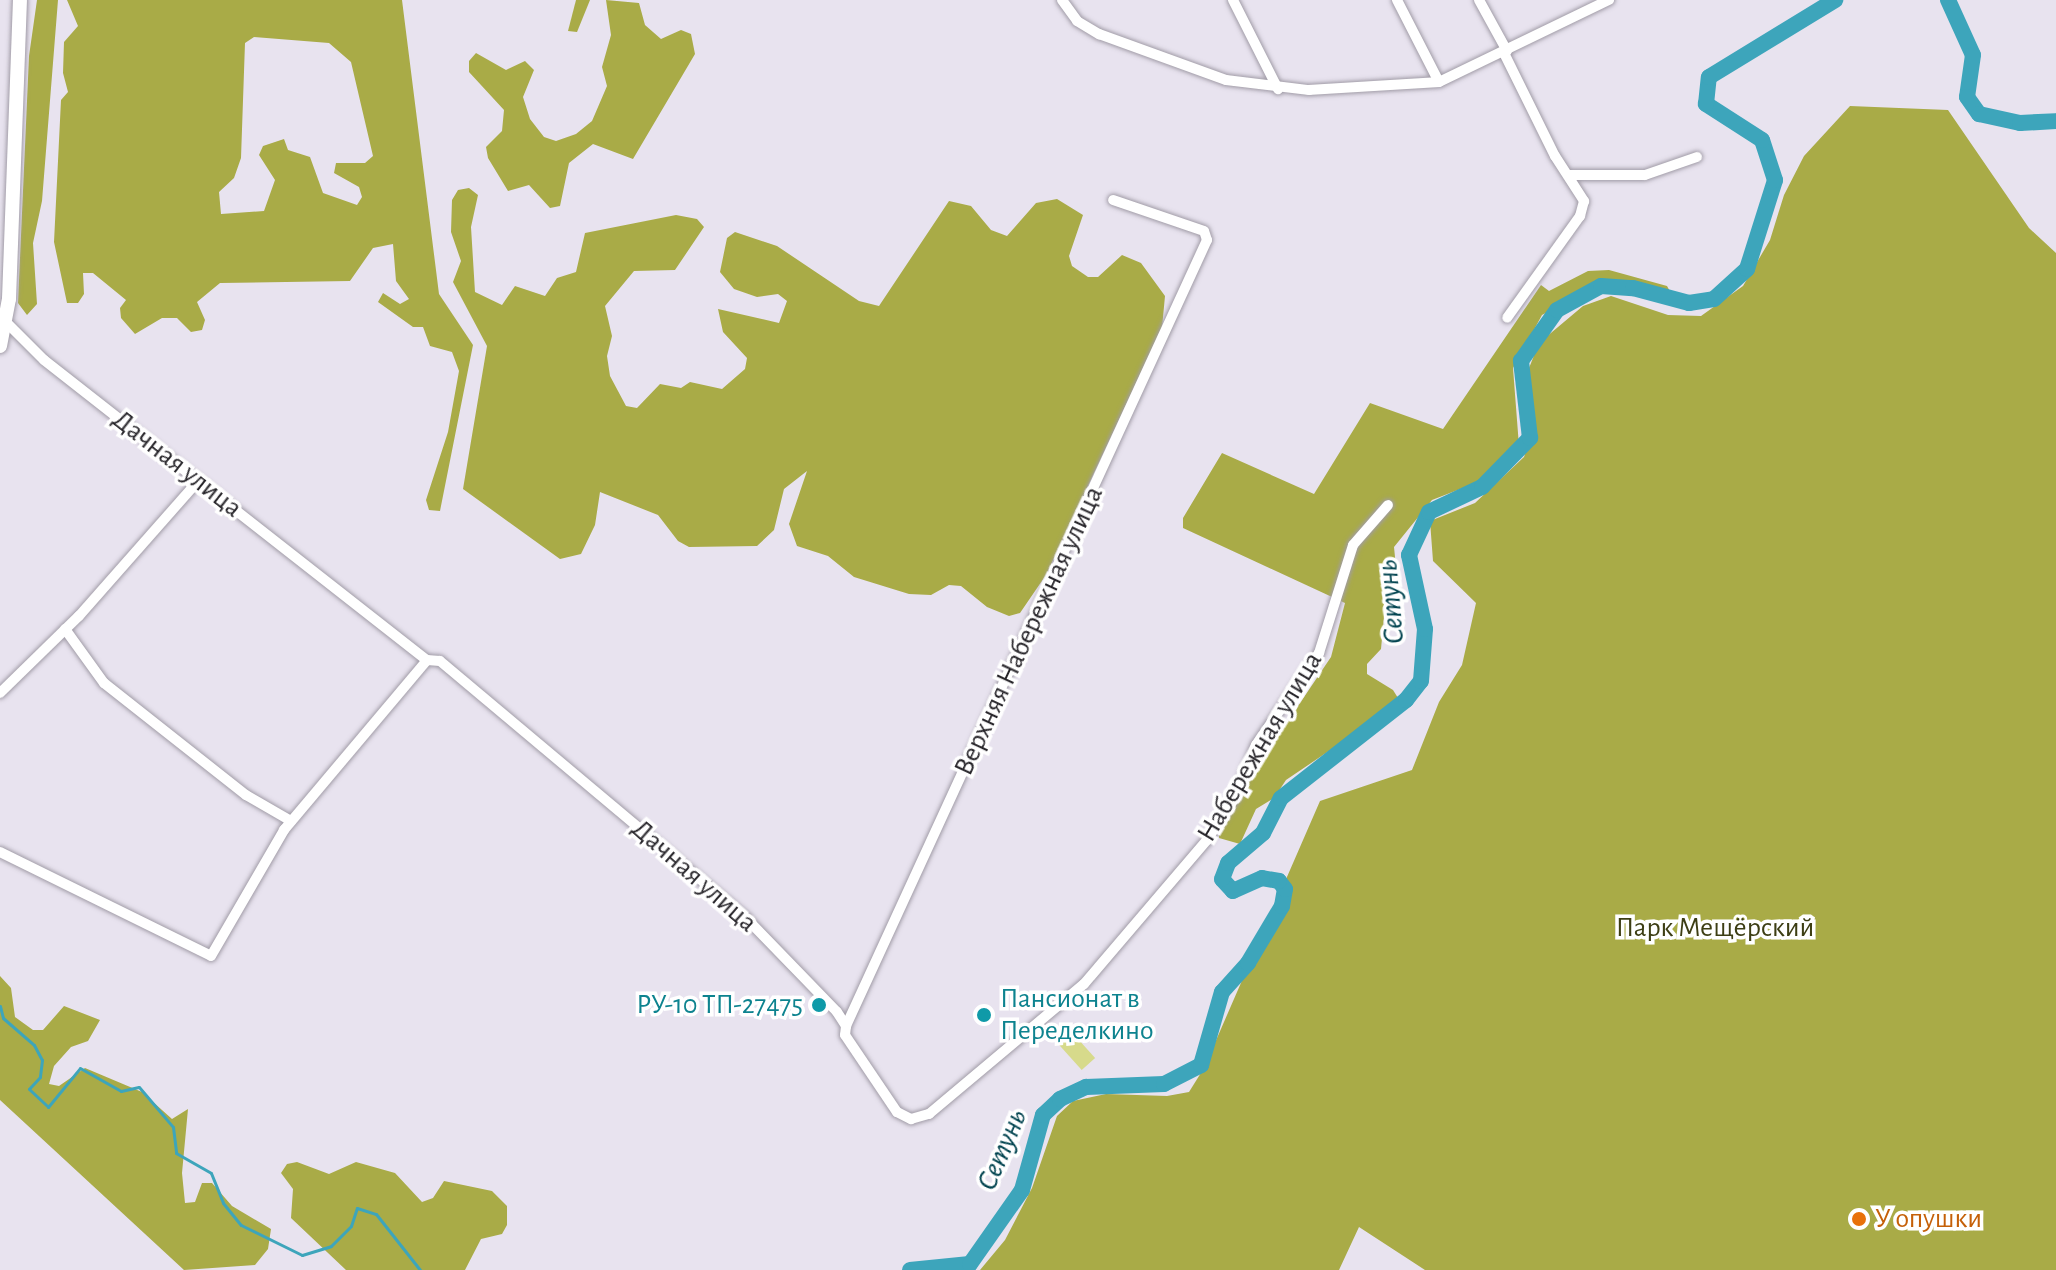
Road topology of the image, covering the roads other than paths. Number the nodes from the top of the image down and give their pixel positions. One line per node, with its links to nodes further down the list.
1 (20, 0): 14 (main road)
2 (1062, 0): 9 (street)
3 (1233, 0): 9 (street)
4 (1397, 0): 8 (street)
5 (1479, 0): 7 (street)
6 (1609, 0): 7 (street)
7 (1506, 52): 8 (street); 11 (street)
8 (1439, 82): 9 (street)
9 (1278, 89)
10 (1697, 157): 11 (street)
11 (1569, 175): 13 (street)
12 (1113, 200): 23 (street, Верхняя Набережная улица)
13 (1507, 318)
14 (7, 323): 15 (main road); 16 (street, Дачная улица)
15 (0, 346)
16 (198, 481): 18 (street); 19 (street, Дачная улица)
17 (1388, 505): 24 (street, Набережная улица)
18 (65, 629): 20 (street); 21 (street)
19 (427, 660): 21 (street); 23 (street, Дачная улица)
20 (0, 693)
21 (291, 821): 22 (street)
22 (0, 852)
23 (846, 1026): 24 (street, Дачная улица)
24 (911, 1119)

